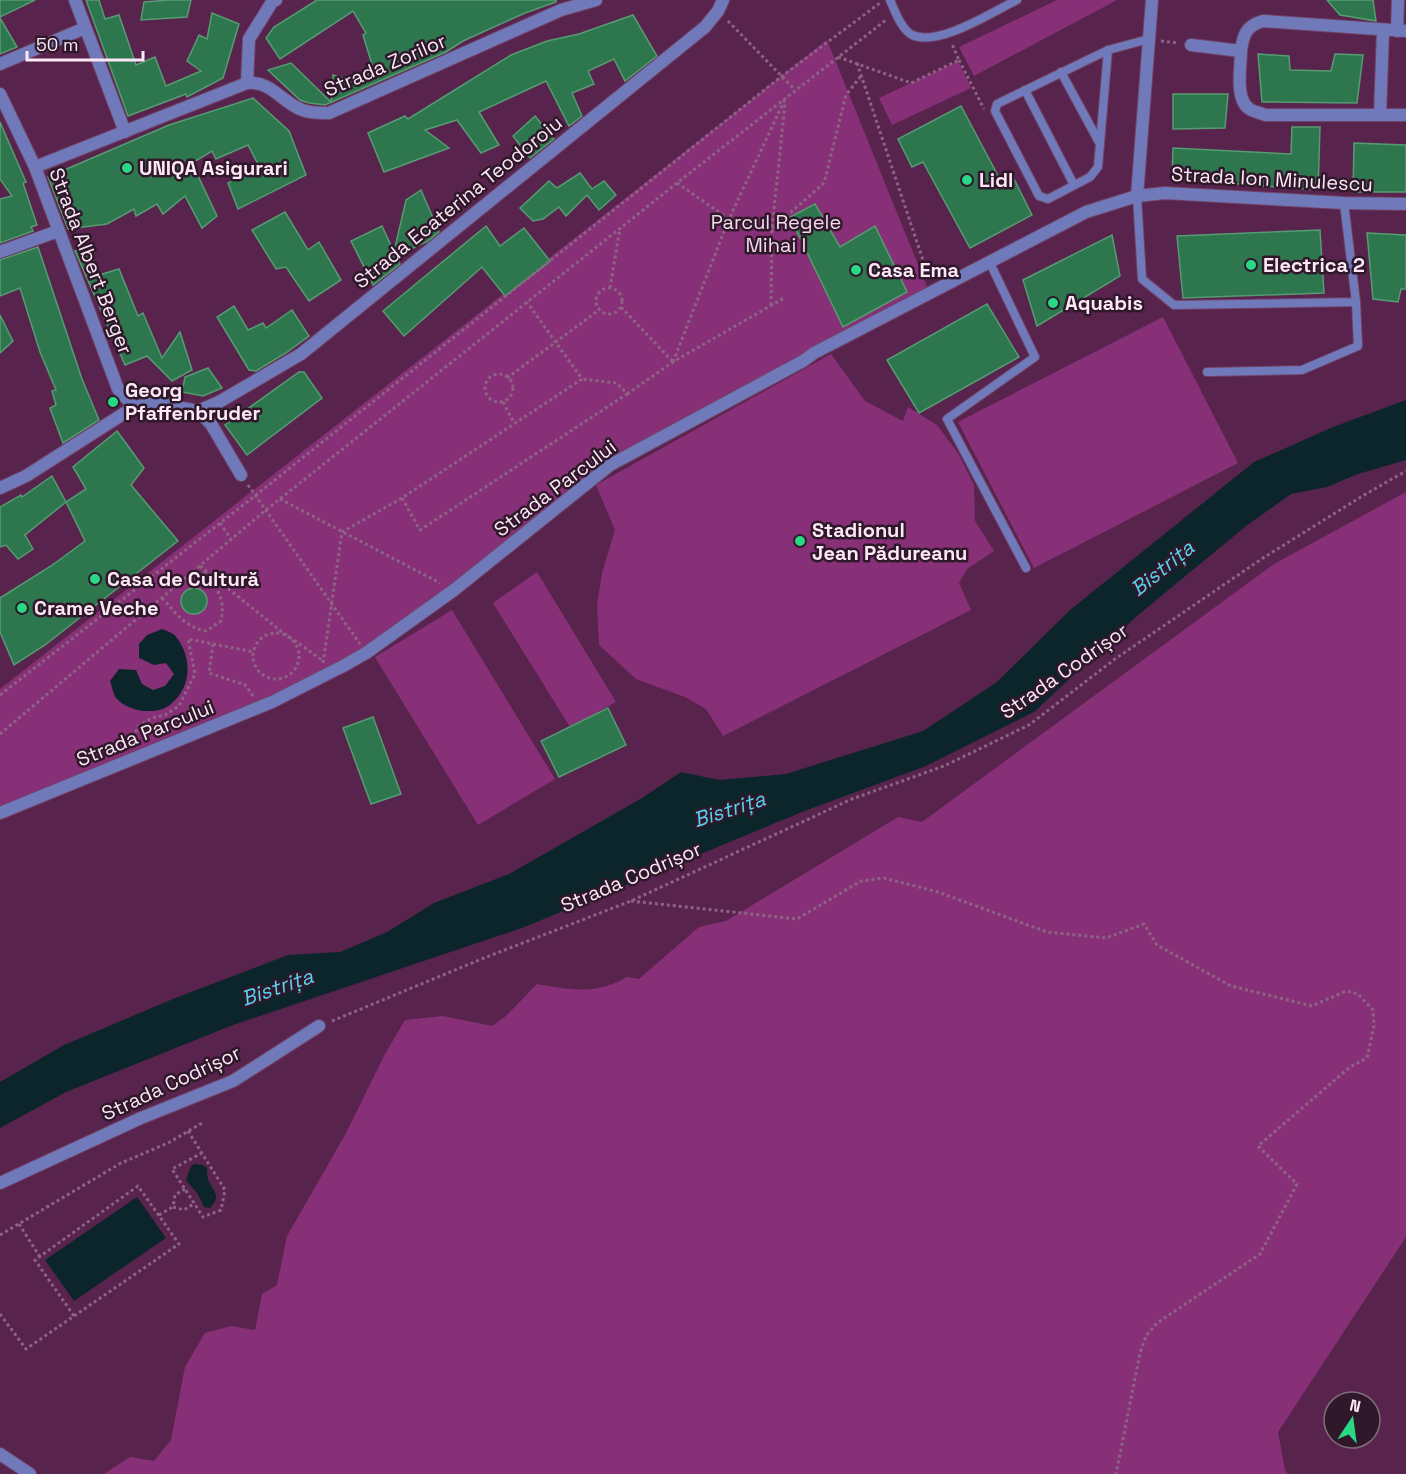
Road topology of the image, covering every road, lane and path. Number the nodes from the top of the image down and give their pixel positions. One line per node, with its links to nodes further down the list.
1 (75, 0): 11 (street)
2 (276, 0): 26 (street)
3 (596, 0): 26 (street, Strada Zorilor)
4 (883, 0): 24 (path)
5 (890, 0): 10 (lane)
6 (1017, 0): 14 (lane)
7 (1152, 0): 15 (street)
8 (1398, 0): 13 (street)
9 (721, 5): 24 (path); 64 (street, Strada Ecaterina Teodoroiu)
10 (896, 12): 14 (lane); 19 (path)
11 (86, 28): 22 (street); 34 (street)
12 (1383, 31): 13 (street); 18 (street); 32 (street)
13 (1401, 31)
14 (947, 33): 20 (path)
15 (1149, 39): 16 (path); 17 (lane); 39 (street)
16 (1191, 45): 18 (street)
17 (1108, 50): 23 (lane); 35 (lane)
18 (1241, 51): 32 (street)
19 (838, 57): 21 (path); 27 (path)
20 (959, 60): 21 (path); 31 (path)
21 (857, 63): 25 (path)
22 (0, 64)
23 (1061, 72): 28 (lane); 35 (lane)
24 (782, 76): 27 (path); 69 (path)
25 (861, 76): 44 (path); 49 (path)
26 (247, 83): 34 (street)
27 (795, 90): 30 (path)
28 (1025, 90): 31 (lane); 38 (lane)
29 (0, 94): 36 (street, Strada Albert Berger)
30 (786, 98): 37 (path); 42 (path); 44 (path)
31 (995, 111): 38 (lane)
32 (1380, 115): 33 (street)
33 (1406, 115)
34 (125, 132): 36 (street)
35 (1100, 144): 38 (lane)
36 (35, 167): 45 (street, Strada Albert Berger)
37 (677, 183): 42 (path); 43 (path)
38 (1074, 185)
39 (1137, 196): 40 (street, Strada Ion Minulescu); 47 (street, Strada Parcului); 52 (lane)
40 (1344, 203): 41 (street, Strada Ion Minulescu); 52 (lane)
41 (1406, 204)
42 (729, 219): 44 (path); 57 (path)
43 (620, 228): 48 (path); 51 (path)
44 (772, 229): 53 (path)
45 (58, 231): 46 (street); 63 (street, Strada Albert Berger)
46 (0, 252)
47 (990, 263): 49 (street, Strada Parcului); 77 (lane)
48 (610, 288): 54 (path); 55 (path)
49 (934, 292): 78 (street, Strada Parcului)
50 (784, 298): 53 (path)
51 (527, 302): 56 (path); 71 (path)
52 (1356, 302): 58 (lane)
53 (771, 305): 57 (path)
54 (621, 307): 55 (path); 57 (path)
55 (599, 310): 56 (path)
56 (556, 342): 59 (path); 60 (path)
57 (673, 362): 61 (path)
58 (1207, 372)
59 (507, 378): 62 (path); 62 (path)
60 (582, 379): 61 (path); 65 (path)
61 (627, 394): 70 (path)
62 (503, 402): 65 (path)
63 (134, 407): 64 (street); 68 (street)
64 (198, 411): 67 (street)
65 (514, 423): 70 (path)
66 (1406, 471): 92 (path, Strada Codrișor)
67 (241, 475)
68 (0, 488)
69 (256, 495): 72 (path); 73 (path)
70 (402, 498): 74 (path)
71 (280, 500): 72 (path); 74 (path)
72 (266, 510): 75 (path); 80 (path)
73 (220, 523): 75 (path); 87 (path)
74 (342, 532): 78 (path); 80 (path)
75 (231, 539): 76 (path)
76 (200, 566): 79 (path); 79 (path); 81 (path)
77 (1026, 568)
78 (454, 590): 83 (street, Strada Parcului)
79 (162, 598): 89 (path)
80 (330, 602): 83 (path); 85 (path)
81 (288, 636): 84 (path); 84 (path); 85 (path)
82 (213, 644): 84 (path); 88 (path); 90 (path)
83 (369, 650): 86 (street, Strada Parcului)
84 (254, 652)
85 (323, 660): 86 (path)
86 (320, 677): 88 (street, Strada Parcului)
87 (0, 695)
88 (258, 708): 90 (street, Strada Parcului)
89 (0, 734)
90 (134, 758): 91 (street, Strada Parcului)
91 (0, 813)
92 (631, 901): 93 (path, Strada Codrișor); 109 (path)
93 (319, 1026): 97 (street, Strada Codrișor)
94 (204, 1122): 95 (path)
95 (188, 1131): 96 (path); 102 (path)
96 (202, 1153): 98 (path); 99 (path)
97 (0, 1183)
98 (185, 1189): 99 (path); 100 (path)
99 (195, 1203): 100 (path)
100 (173, 1206): 101 (path)
101 (159, 1215): 104 (path); 106 (path)
102 (19, 1224): 103 (path); 104 (path)
103 (0, 1235)
104 (40, 1257): 106 (path)
105 (0, 1314): 106 (path)
106 (74, 1316)
107 (0, 1454): 108 (street)
108 (30, 1474)
109 (1116, 1474)

